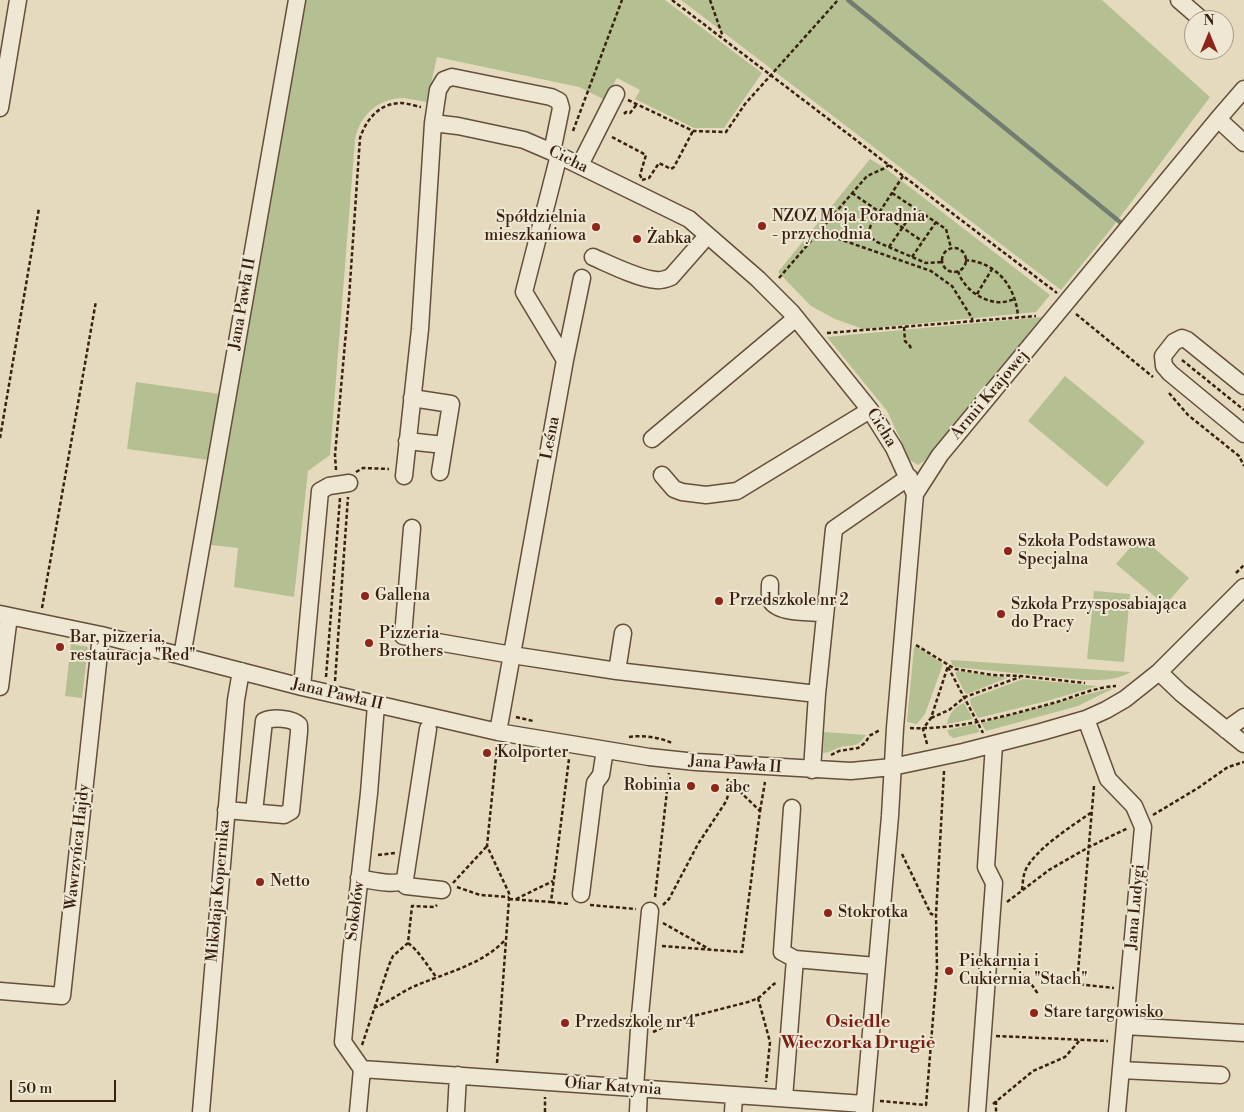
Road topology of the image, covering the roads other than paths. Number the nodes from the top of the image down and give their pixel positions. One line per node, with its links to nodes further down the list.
1 (18, 0): 7 (street)
2 (297, 0): 39 (street, Jana Pawła II)
3 (1179, 0): 4 (street)
4 (1190, 10)
5 (1244, 89): 9 (street, Armii Krajowej)
6 (616, 94): 12 (street)
7 (0, 108)
8 (434, 116): 11 (street, Cicha); 11 (street); 19 (street)
9 (1218, 118): 10 (street); 30 (street, Armii Krajowej)
10 (1244, 143)
11 (555, 154): 12 (street, Cicha); 17 (street)
12 (580, 165): 13 (street, Cicha)
13 (707, 236): 14 (street); 16 (street, Cicha)
14 (592, 257)
15 (582, 278): 17 (street, Leśna)
16 (796, 318): 20 (street, Cicha); 22 (street)
17 (564, 360): 38 (street, Leśna)
18 (1244, 386): 21 (street)
19 (412, 398): 23 (street); 24 (street)
20 (870, 410): 26 (street); 28 (street, Cicha)
21 (1244, 434)
22 (652, 439)
23 (444, 445): 24 (street); 25 (street)
24 (406, 447): 27 (street)
25 (440, 472)
26 (662, 475)
27 (404, 476)
28 (909, 478): 30 (street, Cicha); 34 (street)
29 (344, 484): 44 (street)
30 (915, 494): 56 (street, Armii Krajowej)
31 (412, 528): 38 (street)
32 (770, 584): 34 (street)
33 (1244, 587): 42 (street, Jana Pawła II)
34 (825, 613): 45 (street)
35 (4, 615): 37 (street, Jana Pawła II); 43 (street)
36 (623, 633): 41 (street)
37 (101, 635): 39 (street, Jana Pawła II); 67 (street, Wawrzyńca Hajdy)
38 (512, 655): 41 (street); 51 (street, Leśna)
39 (182, 656): 40 (street, Jana Pawła II)
40 (241, 671): 44 (street, Jana Pawła II); 58 (street, Mikołaja Kopernika)
41 (617, 671): 45 (street)
42 (1159, 672): 48 (street, Jana Pawła II); 50 (street)
43 (0, 687)
44 (302, 687): 46 (street, Jana Pawła II)
45 (817, 694): 55 (street)
46 (376, 704): 51 (street, Jana Pawła II); 60 (street, Sokołów)
47 (1244, 717): 50 (street)
48 (1086, 719): 52 (street, Jana Pawła II); 68 (street, Jana Ludygi)
49 (428, 729): 61 (street)
50 (1226, 730): 53 (street)
51 (497, 738): 54 (street, Jana Pawła II)
52 (989, 739): 56 (street, Jana Pawła II); 78 (street)
53 (1244, 744)
54 (605, 750): 55 (street, Jana Pawła II); 63 (street)
55 (812, 764): 56 (street, Jana Pawła II)
56 (892, 767): 66 (street, Armii Krajowej)
57 (792, 808): 65 (street)
58 (226, 810): 59 (street); 79 (street, Mikołaja Kopernika)
59 (254, 812): 59 (street)
60 (360, 878): 61 (street); 70 (street, Sokołów)
61 (402, 882): 62 (street)
62 (447, 888)
63 (580, 901)
64 (652, 911): 74 (street)
65 (795, 959): 66 (street); 75 (street)
66 (876, 966): 77 (street, Armii Krajowej)
67 (0, 991)
68 (1124, 1026): 69 (street); 71 (street, Jana Ludygi)
69 (1244, 1033)
70 (362, 1069): 72 (street, Ofiar Katynia); 80 (street)
71 (1121, 1070): 73 (street); 83 (street, Jana Ludygi)
72 (458, 1075): 74 (street, Ofiar Katynia); 81 (street)
73 (1221, 1075)
74 (637, 1089): 76 (street, Ofiar Katynia); 82 (street)
75 (784, 1098): 76 (street, Ofiar Katynia); 77 (street, Ofiar Katynia)
76 (733, 1104)
77 (867, 1106)
78 (983, 1110)
79 (201, 1112)
80 (358, 1112)
81 (456, 1112)
82 (638, 1112)
83 (1117, 1112)

